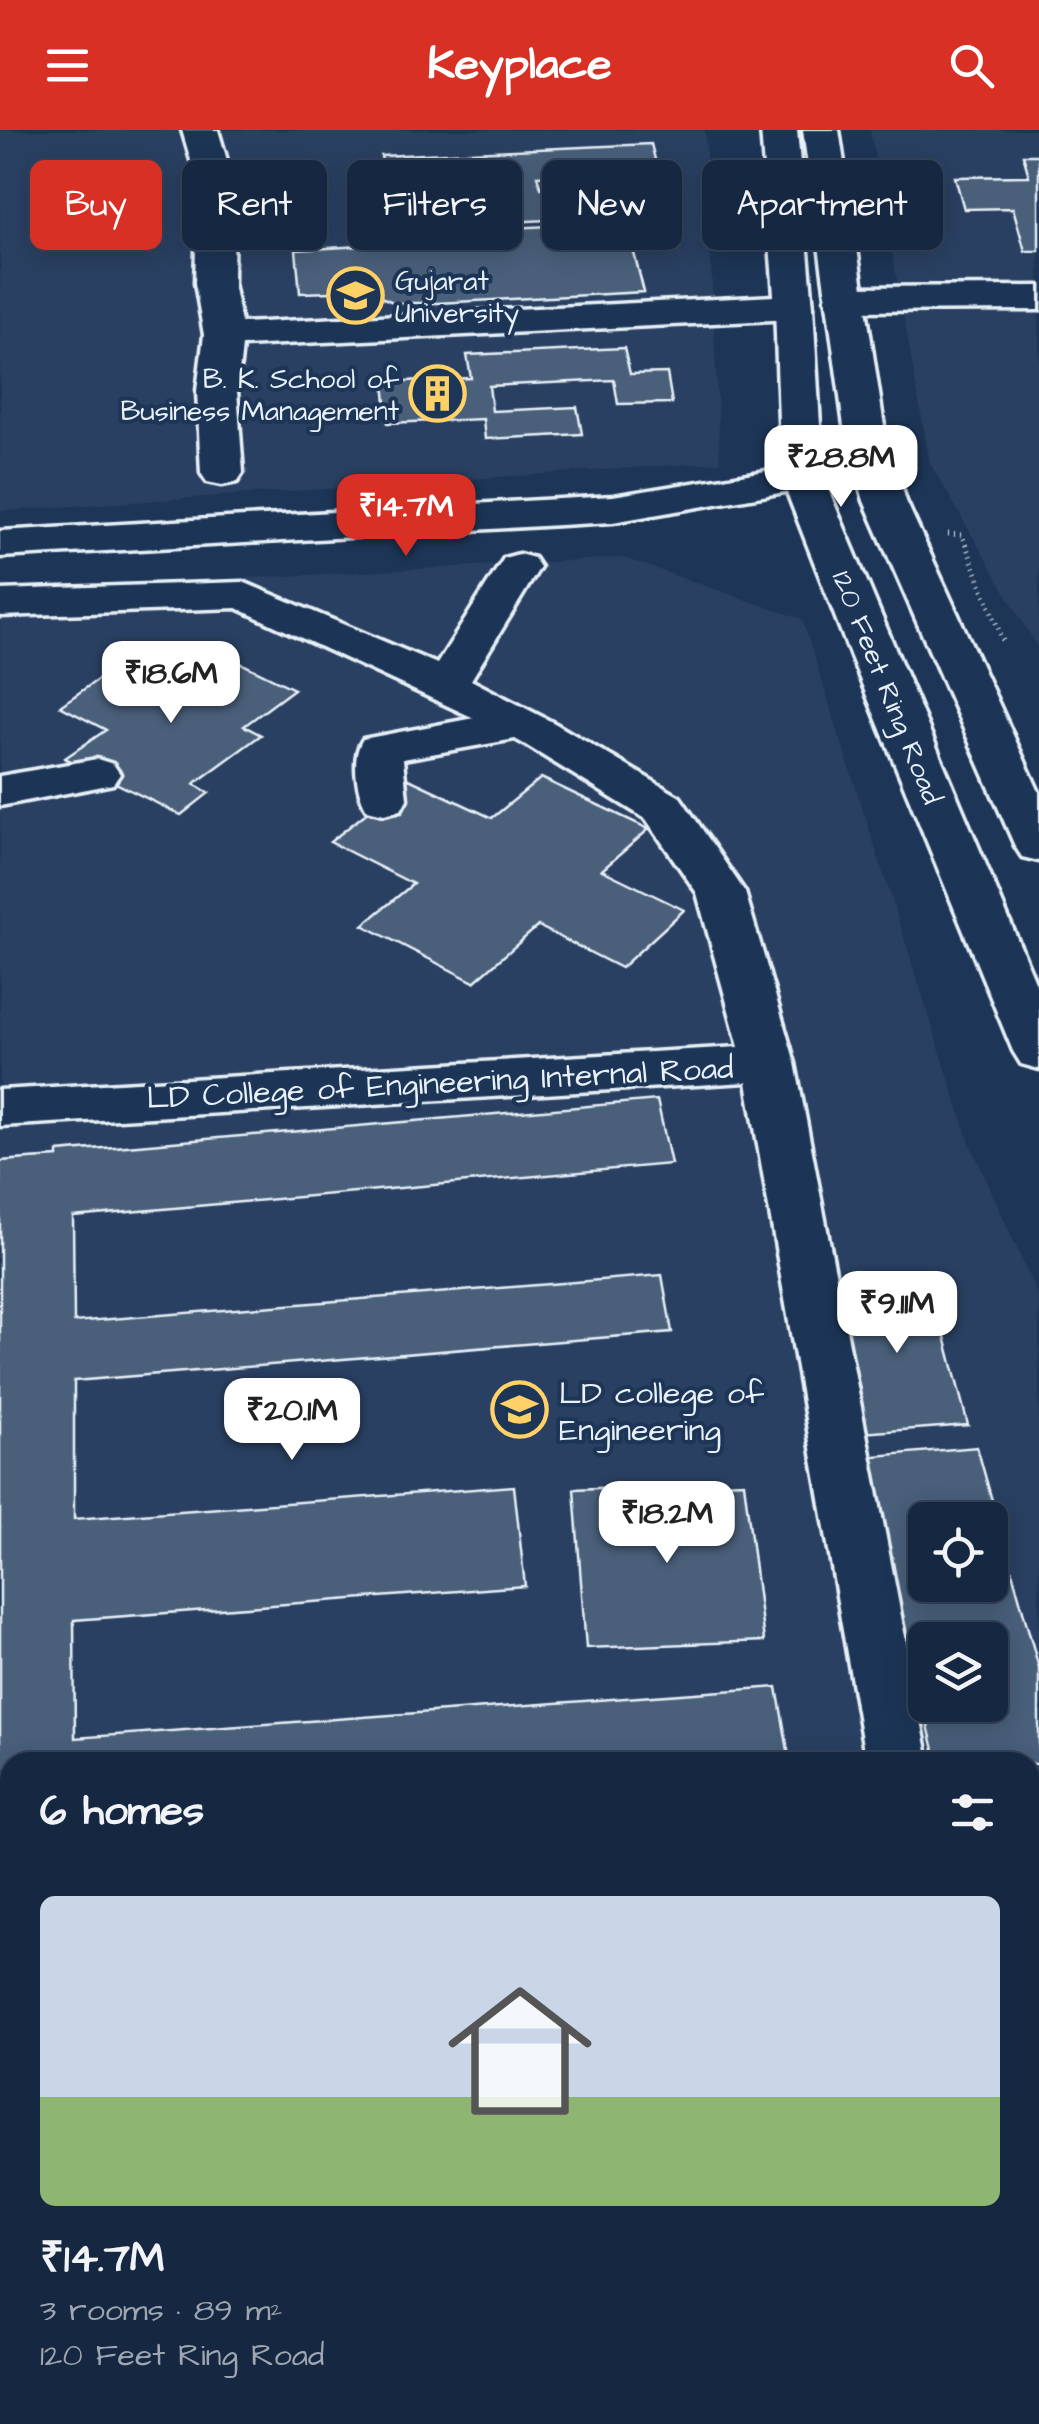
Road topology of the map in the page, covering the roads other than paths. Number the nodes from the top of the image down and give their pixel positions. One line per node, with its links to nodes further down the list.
1 (200, 130): 7 (main road)
2 (778, 130): 6 (main road, 120 Feet Ring Road)
3 (821, 130): 5 (main road)
4 (1039, 298): 5 (main road)
5 (844, 299): 8 (main road)
6 (794, 307): 7 (main road); 10 (main road, 120 Feet Ring Road)
7 (224, 335): 9 (main road)
8 (876, 472): 10 (main road); 19 (main road)
9 (222, 473)
10 (802, 476): 11 (main road); 20 (main road, 120 Feet Ring Road)
11 (0, 544)
12 (519, 568): 14 (main road)
13 (0, 603): 14 (main road)
14 (446, 685): 15 (main road)
15 (521, 724): 18 (main road); 21 (main road)
16 (97, 774): 17 (main road)
17 (0, 792)
18 (384, 798)
19 (1039, 846)
20 (1039, 1051)
21 (769, 1063): 22 (main road, LD College of Engineering Internal Road); 23 (main road, LD College of Engineering Internal Road)
22 (0, 1108)
23 (896, 1752)

